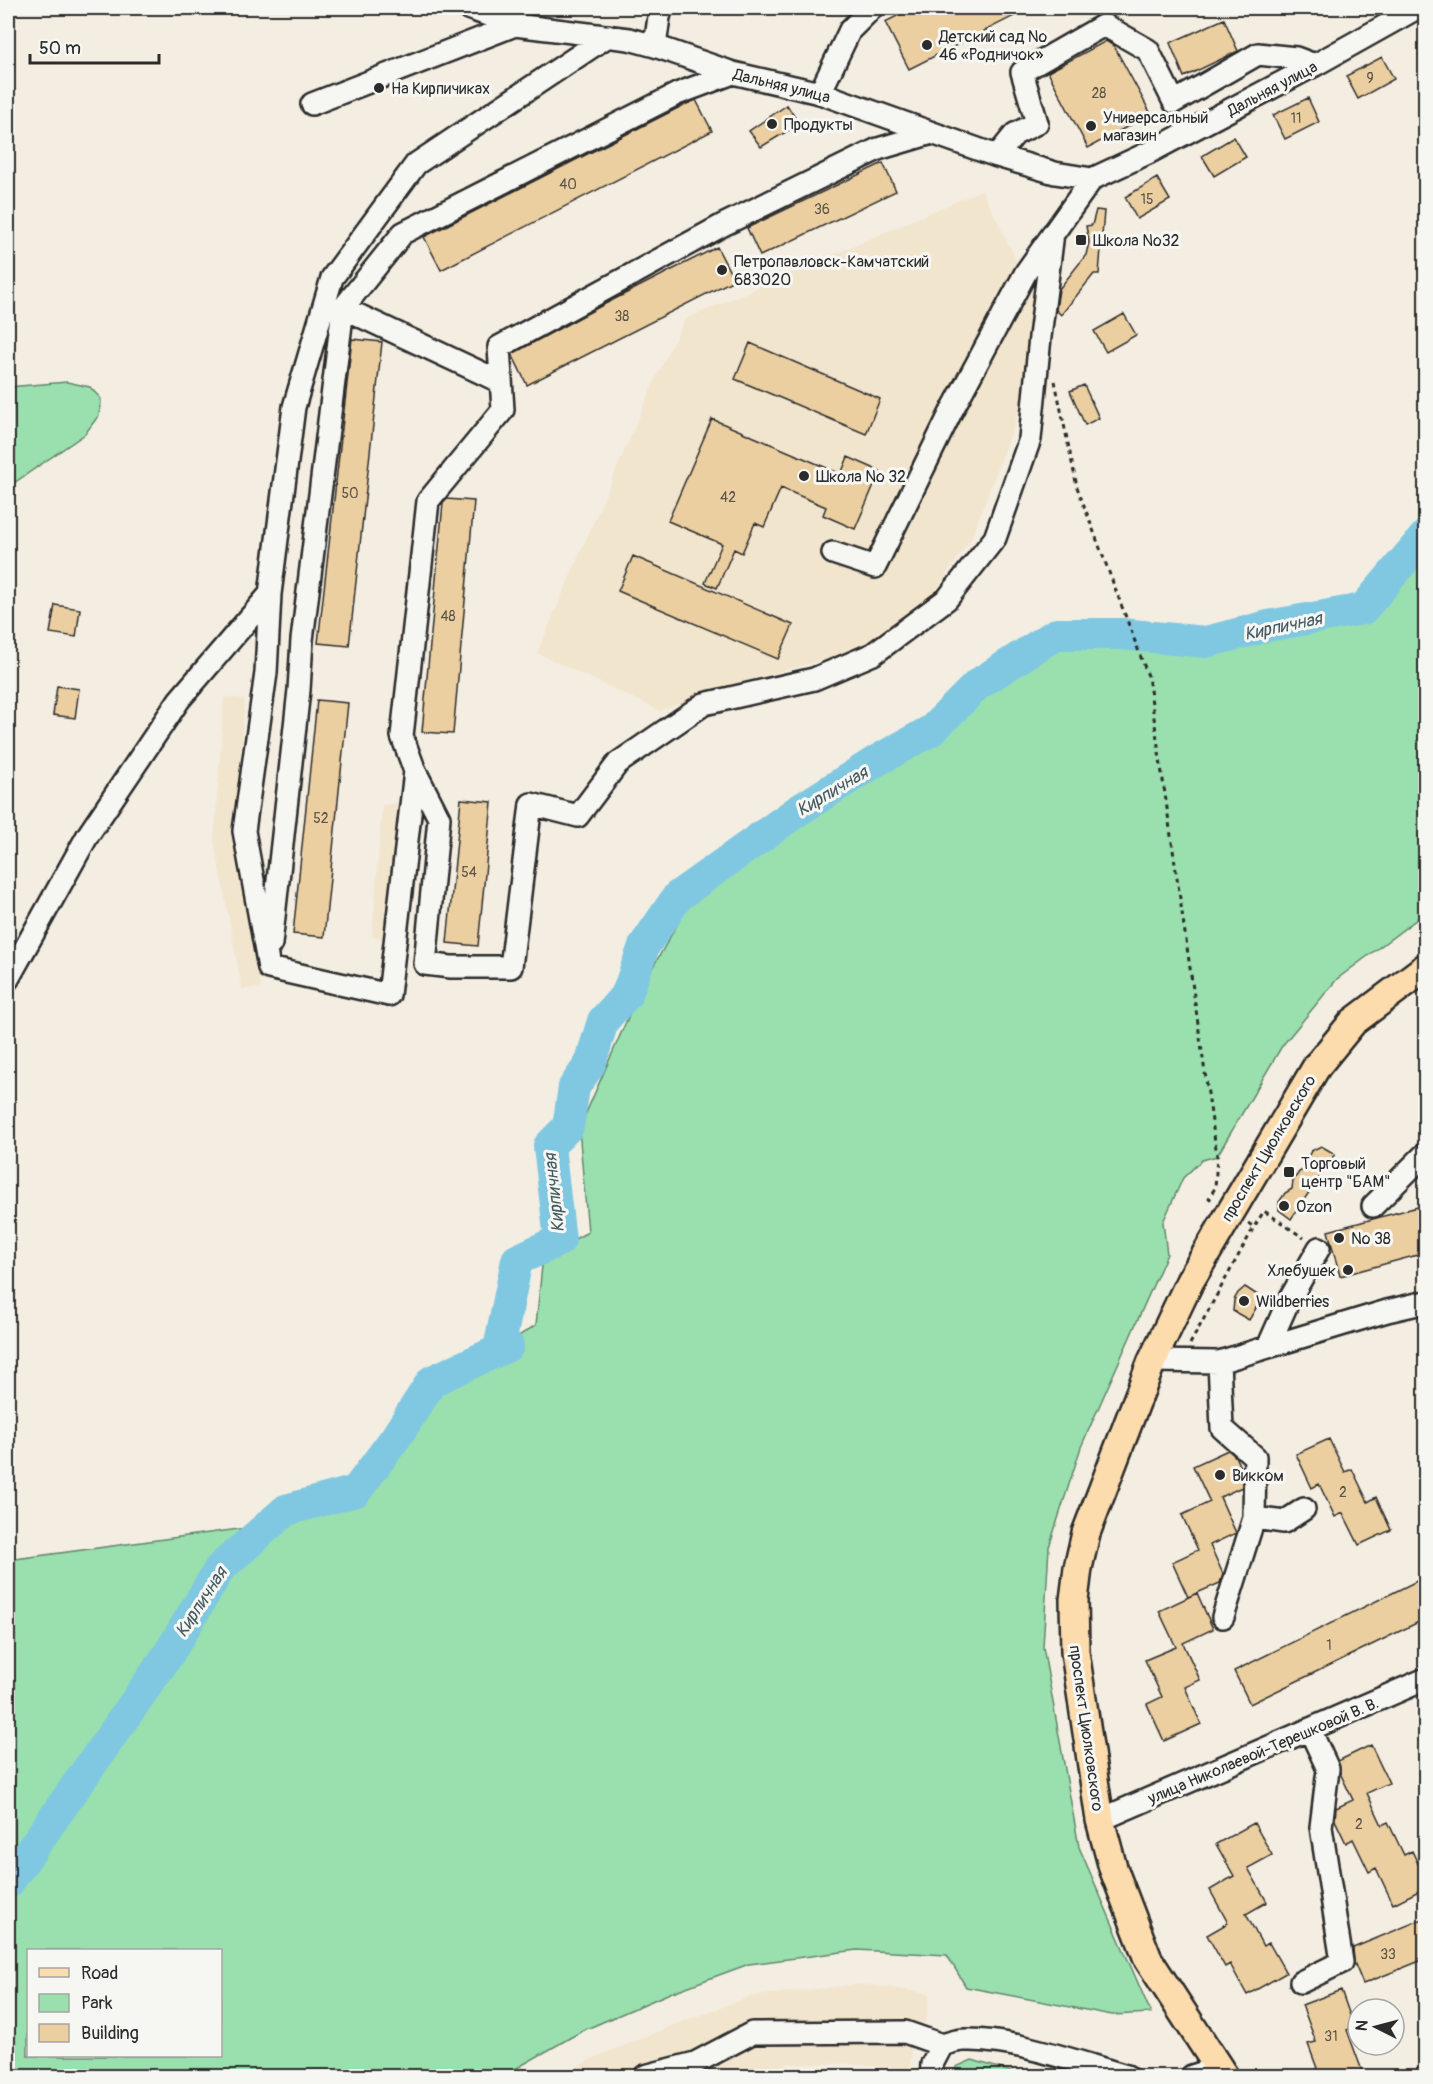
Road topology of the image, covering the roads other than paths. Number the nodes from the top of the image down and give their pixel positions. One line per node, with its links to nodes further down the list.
1 (468, 8): 5 (street, Дальняя улица)
2 (662, 8): 7 (street)
3 (872, 8): 10 (street)
4 (1414, 8): 8 (street, Дальняя улица)
5 (515, 25): 6 (street, Дальняя улица); 11 (street)
6 (608, 36): 7 (street, Дальняя улица); 19 (street)
7 (655, 46): 9 (street, Дальняя улица)
8 (1315, 65): 13 (street); 14 (street, Дальняя улица)
9 (733, 73): 10 (street, Дальняя улица); 16 (street)
10 (820, 93): 12 (street, Дальняя улица)
11 (312, 104)
12 (932, 133): 13 (street, Дальняя улица); 17 (street)
13 (997, 156): 14 (street, Дальняя улица)
14 (1092, 179): 15 (street, Дальняя улица)
15 (1053, 233): 18 (street, Дальняя улица); 20 (street)
16 (343, 308): 17 (street); 22 (street)
17 (501, 382): 20 (street)
18 (833, 553)
19 (270, 594): 22 (street); 23 (street)
20 (415, 771): 22 (street)
21 (1425, 967): 29 (main road, проспект Циолковского)
22 (269, 968)
23 (8, 979)
24 (1425, 1153): 25 (street)
25 (1373, 1206)
26 (1318, 1248): 28 (street)
27 (1425, 1302): 28 (street)
28 (1268, 1347): 30 (street)
29 (1152, 1361): 30 (street); 36 (main road, проспект Циолковского)
30 (1219, 1362): 32 (street)
31 (1304, 1509): 32 (street)
32 (1254, 1518): 33 (street)
33 (1223, 1617)
34 (1425, 1679): 35 (street, улица Николаевой-Терешковой В. В.)
35 (1310, 1730): 36 (street, улица Николаевой-Терешковой В. В.); 37 (street)
36 (1100, 1820): 39 (main road, проспект Циолковского)
37 (1300, 1982)
38 (942, 2045): 40 (street); 41 (street); 42 (street)
39 (1221, 2072): 43 (street)
40 (645, 2076)
41 (931, 2076)
42 (1127, 2076)
43 (1192, 2076)

